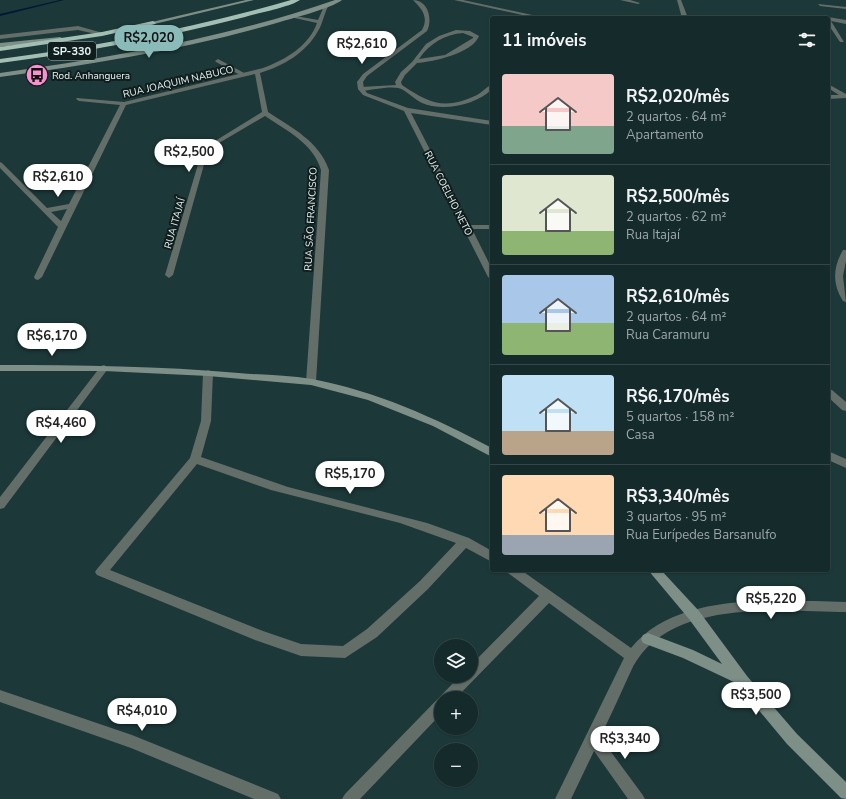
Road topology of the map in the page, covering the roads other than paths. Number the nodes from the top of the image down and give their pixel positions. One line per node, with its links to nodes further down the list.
1 (252, 0): 21 (main road)
2 (280, 0): 27 (highway, SP-330)
3 (297, 0): 28 (highway, SP-330)
4 (340, 0): 11 (main road)
5 (415, 0): 37 (street)
6 (456, 0): 14 (street)
7 (622, 0): 9 (street)
8 (679, 0): 15 (street)
9 (638, 3)
10 (819, 3): 12 (street); 16 (street)
11 (327, 5): 13 (main road); 18 (street)
12 (846, 8)
13 (292, 16): 18 (street); 32 (main road)
14 (533, 16)
15 (685, 16)
16 (826, 16)
17 (830, 17): 20 (street)
18 (319, 22): 31 (street)
19 (830, 22): 24 (street)
20 (846, 22)
21 (153, 23): 22 (main road); 26 (highway)
22 (100, 33): 23 (street); 25 (main road)
23 (0, 37)
24 (842, 42)
25 (0, 45)
26 (0, 49)
27 (0, 56)
28 (0, 61)
29 (218, 61): 33 (street)
30 (415, 61): 30 (street); 34 (street)
31 (257, 72): 33 (street, RUA JOAQUIM NABUCO); 43 (street)
32 (0, 75)
33 (244, 75): 41 (street, RUA JOAQUIM NABUCO)
34 (400, 86): 36 (street); 37 (street)
35 (830, 87): 38 (street)
36 (490, 88)
37 (361, 89): 42 (street)
38 (846, 96): 39 (street)
39 (830, 97)
40 (79, 99): 41 (street, RUA JOAQUIM NABUCO)
41 (124, 104): 46 (street)
42 (407, 110): 44 (street); 49 (street, RUA COELHO NETO)
43 (265, 113): 53 (street, RUA ITAJAÍ); 59 (street, RUA SÃO FRANCISCO)
44 (490, 123)
45 (0, 164): 47 (street)
46 (73, 206): 47 (street); 48 (street)
47 (46, 210): 48 (street)
48 (61, 226): 54 (street)
49 (466, 227): 50 (street); 52 (street, RUA COELHO NETO)
50 (490, 227)
51 (846, 252): 55 (street)
52 (490, 273)
53 (170, 275)
54 (38, 277)
55 (846, 299)
56 (0, 368): 57 (main road)
57 (104, 368): 58 (main road); 66 (street)
58 (208, 373): 59 (main road); 64 (street)
59 (311, 382): 62 (main road)
60 (830, 394): 61 (street)
61 (846, 408)
62 (490, 452)
63 (830, 456): 65 (street)
64 (195, 459): 67 (street); 67 (street)
65 (846, 464)
66 (0, 505)
67 (465, 541): 68 (street)
68 (490, 556)
69 (515, 572): 71 (street)
70 (656, 572): 73 (main road)
71 (548, 596): 75 (street); 76 (street)
72 (846, 607): 73 (street)
73 (694, 615): 74 (street); 77 (main road)
74 (648, 639): 75 (street); 77 (main road)
75 (632, 656): 82 (street)
76 (478, 667)
77 (742, 680): 83 (main road)
78 (462, 683): 79 (street)
79 (454, 691)
80 (0, 696): 84 (street)
81 (434, 711): 85 (street)
82 (592, 737): 86 (street); 87 (street)
83 (846, 793)
84 (273, 799)
85 (350, 799)
86 (563, 799)
87 (637, 799)

